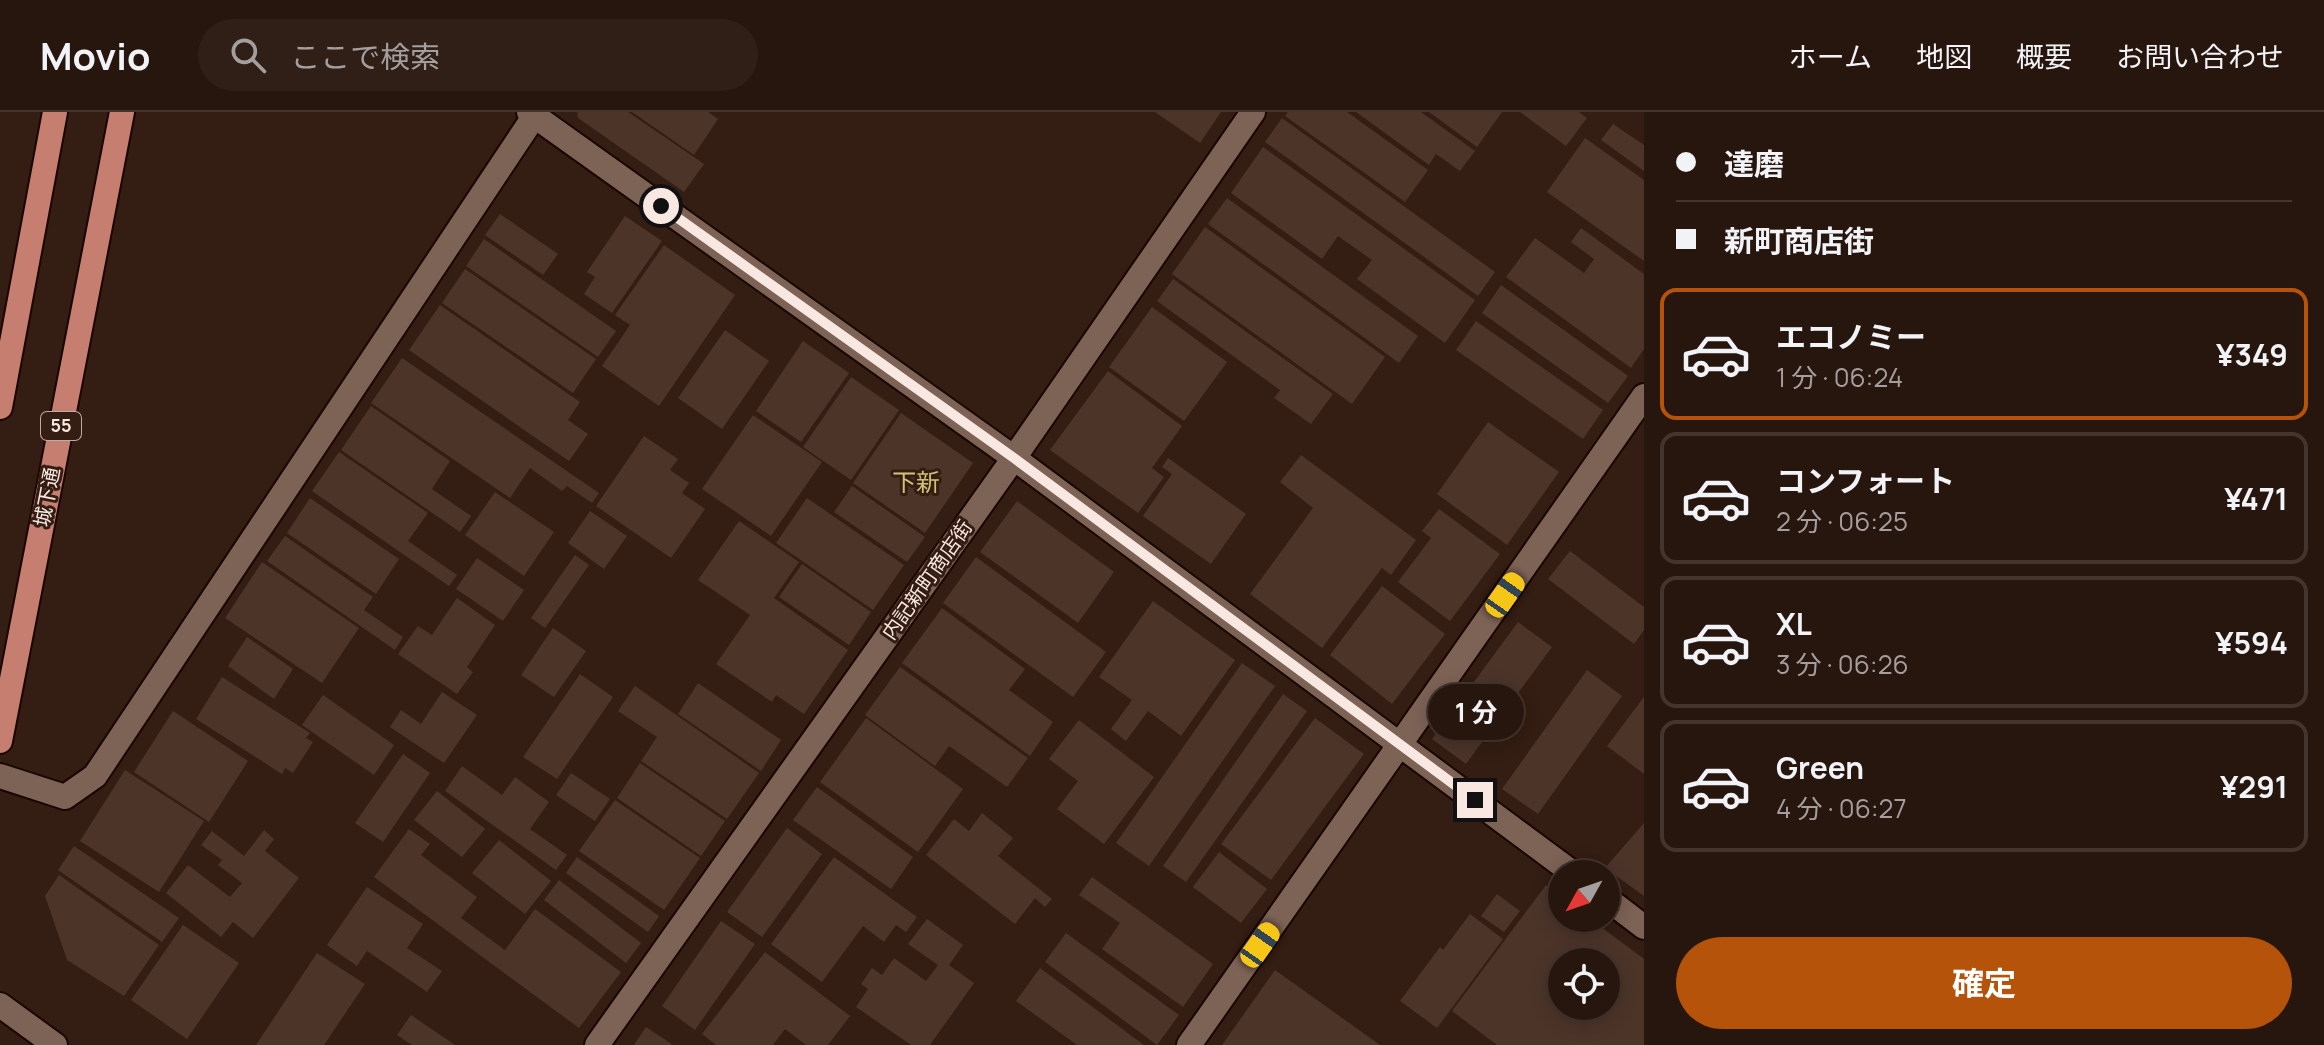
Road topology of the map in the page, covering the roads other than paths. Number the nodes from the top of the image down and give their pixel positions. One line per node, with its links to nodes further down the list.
1 (55, 112): 6 (main road)
2 (122, 112): 8 (main road, 城下通 / 55)
3 (1253, 112): 7 (street, 内記新町商店街)
4 (534, 113): 7 (street); 10 (street)
5 (1644, 396): 9 (street)
6 (0, 407)
7 (1014, 458): 9 (street); 16 (street, 内記新町商店街)
8 (0, 741)
9 (1401, 744): 11 (street); 17 (street)
10 (0, 776)
11 (1555, 860)
12 (1620, 909): 13 (street)
13 (1644, 927)
14 (0, 1005): 15 (street)
15 (55, 1045)
16 (597, 1045)
17 (1189, 1045)

